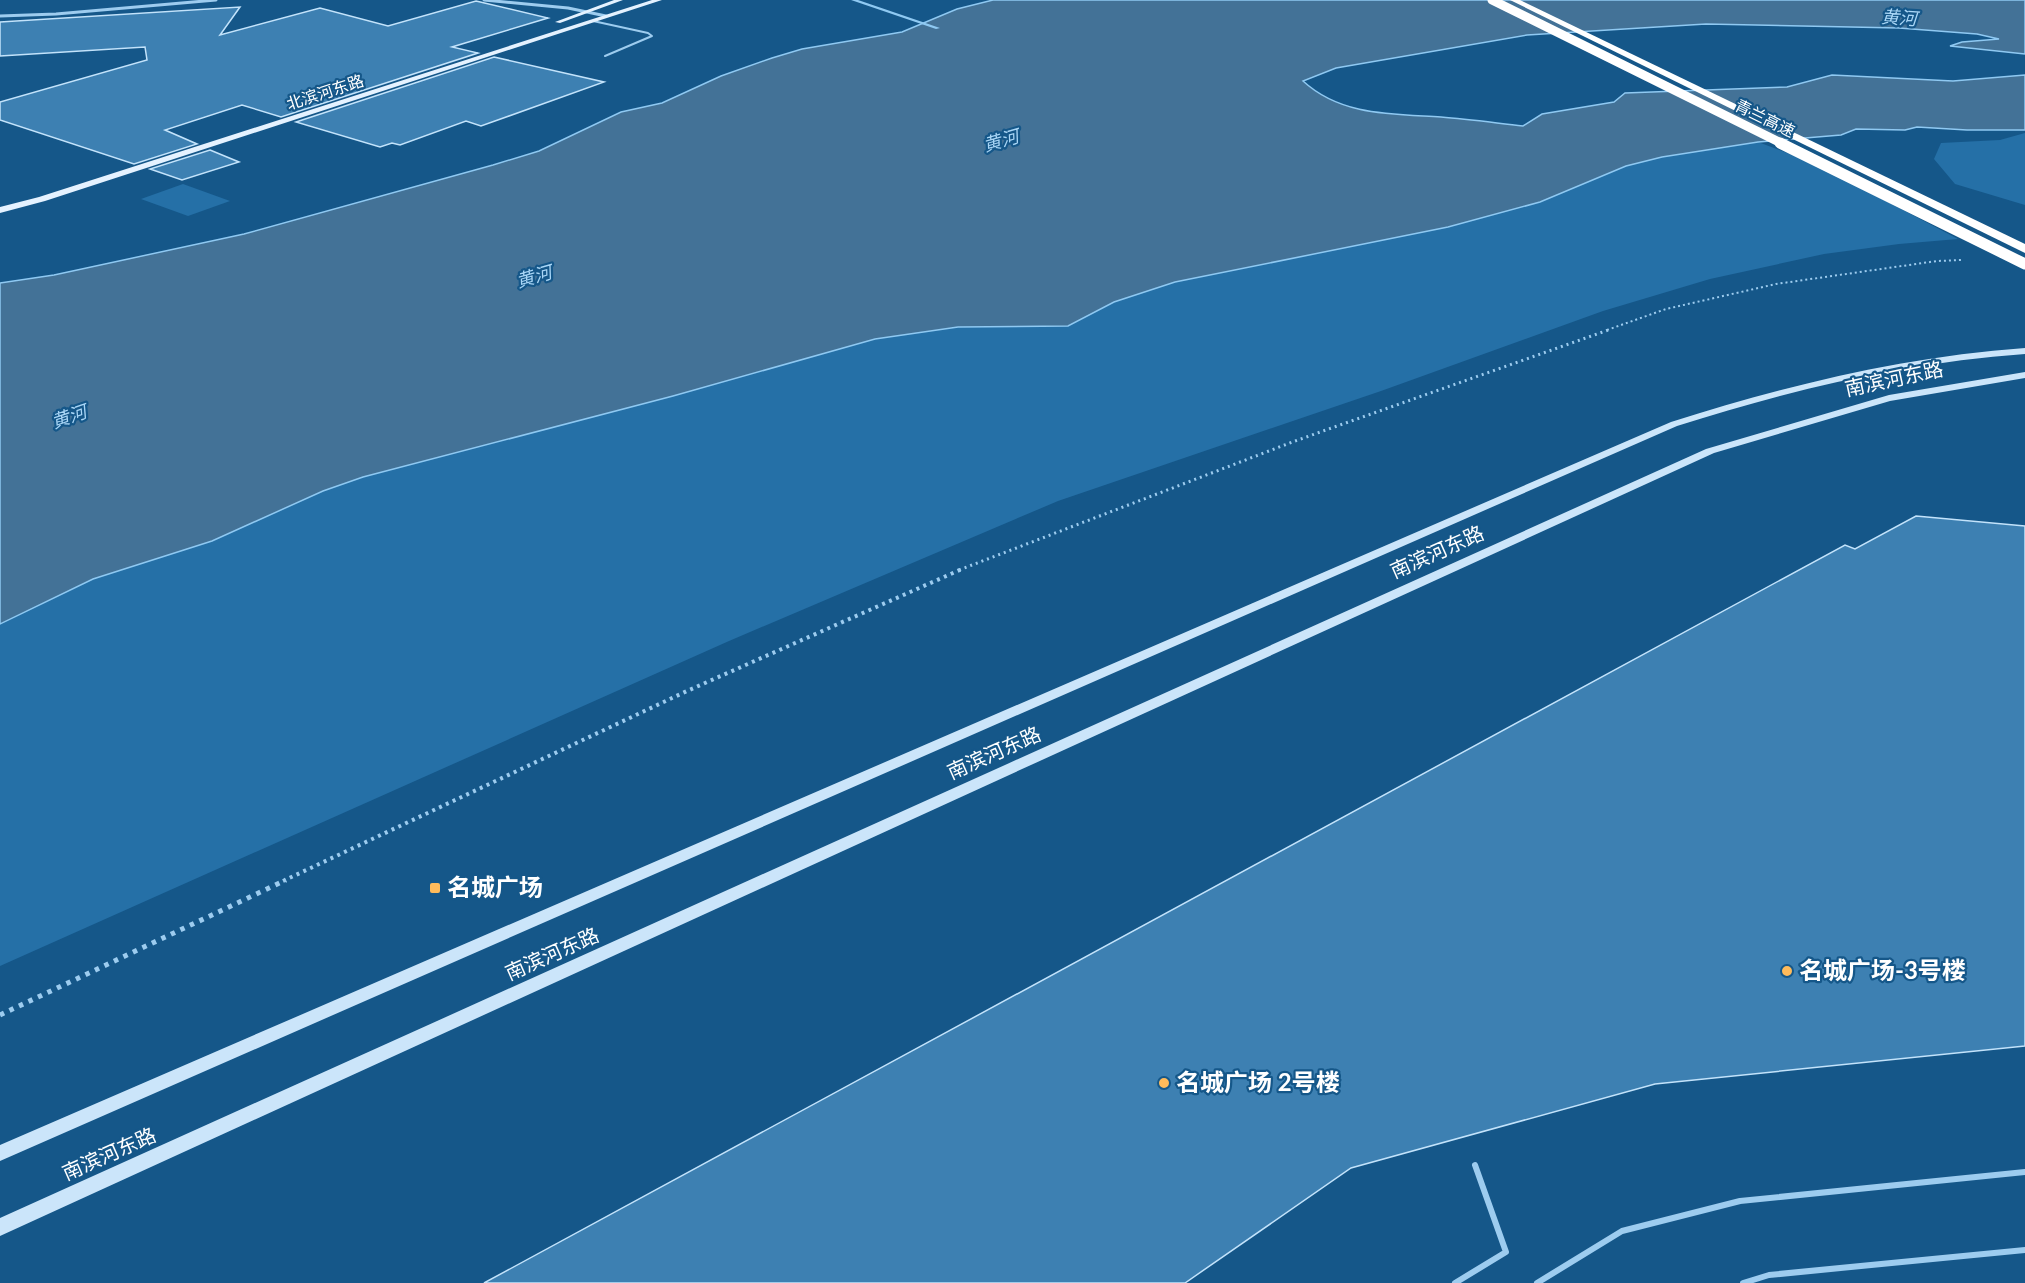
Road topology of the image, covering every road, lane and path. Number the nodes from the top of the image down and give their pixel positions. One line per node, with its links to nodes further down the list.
1 (216, 0): 8 (street)
2 (484, 0): 7 (street)
3 (620, 0): 7 (main road)
4 (659, 0): 9 (main road, 北滨河东路)
5 (1492, 0): 18 (highway, 青兰高速, bridge)
6 (1514, 0): 16 (highway, 青兰高速)
7 (586, 12): 9 (street); 11 (main road)
8 (0, 16)
9 (606, 16): 10 (main road, 北滨河东路)
10 (593, 21): 13 (lane); 15 (main road, 北滨河东路)
11 (548, 25)
12 (537, 29): 14 (main road, 北滨河东路)
13 (605, 56)
14 (0, 202)
15 (0, 210)
16 (2025, 249)
17 (1970, 259): 21 (path)
18 (2025, 264)
19 (2025, 351): 22 (main road, 南滨河东路)
20 (2025, 375): 25 (main road, 南滨河东路)
21 (0, 1015)
22 (0, 1153)
23 (1475, 1165): 27 (lane)
24 (2025, 1172): 28 (lane)
25 (0, 1227)
26 (2025, 1250): 29 (lane)
27 (1455, 1283)
28 (1537, 1283)
29 (1743, 1283)

